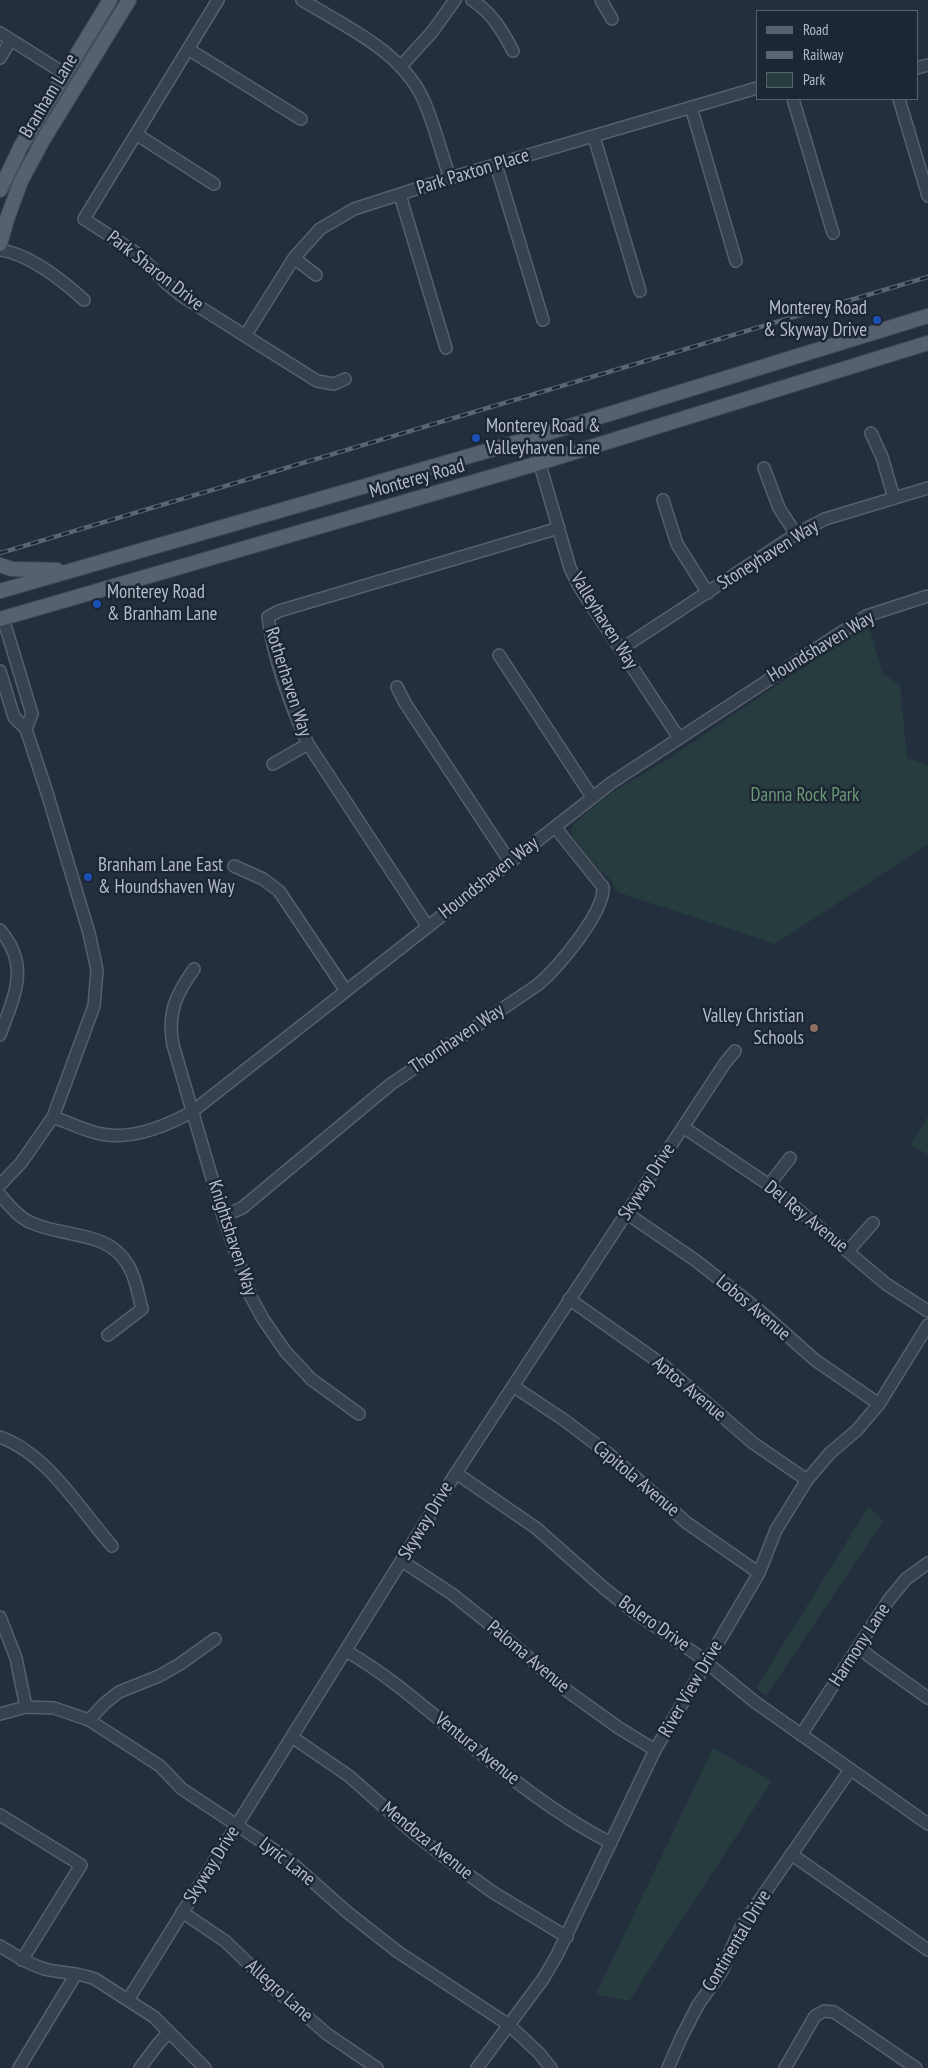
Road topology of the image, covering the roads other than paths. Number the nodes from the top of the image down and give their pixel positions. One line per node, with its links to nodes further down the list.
1 (110, 0): 15 (main road, Branham Lane)
2 (129, 0): 30 (main road, Branham Lane)
3 (218, 0): 11 (street, Park Sharon Drive)
4 (302, 0): 14 (street)
5 (455, 0): 14 (street)
6 (472, 0): 12 (street)
7 (601, 0): 8 (street)
8 (612, 19)
9 (0, 32): 10 (street)
10 (12, 40): 13 (street); 15 (street)
11 (188, 49): 20 (street); 21 (street, Park Sharon Drive)
12 (514, 51)
13 (0, 58)
14 (401, 66): 24 (street)
15 (65, 74): 26 (main road, Branham Lane)
16 (756, 88): 19 (street, Park Paxton Place)
17 (793, 100): 29 (street)
18 (899, 100): 28 (street)
19 (691, 107): 22 (street, Park Paxton Place); 33 (street)
20 (300, 118)
21 (136, 134): 25 (street); 39 (street, Park Sharon Drive)
22 (594, 137): 23 (street, Park Paxton Place); 35 (street)
23 (496, 165): 24 (street, Park Paxton Place); 38 (street)
24 (450, 178): 27 (street, Park Paxton Place)
25 (214, 184)
26 (0, 190)
27 (400, 195): 32 (street, Park Paxton Place); 41 (street)
28 (928, 196)
29 (833, 233)
30 (0, 244)
31 (0, 250): 36 (street)
32 (294, 258): 34 (street); 39 (street, Park Paxton Place)
33 (736, 261)
34 (316, 275)
35 (640, 290)
36 (84, 300)
37 (928, 316): 44 (main road, Monterey Road)
38 (543, 320)
39 (245, 336): 42 (street, Park Sharon Drive)
40 (928, 342): 45 (main road, Monterey Road)
41 (446, 348)
42 (345, 379)
43 (871, 433): 48 (street)
44 (532, 438): 45 (street, Valleyhaven Way); 53 (main road, Monterey Road)
45 (539, 463): 50 (street, Valleyhaven Way); 57 (main road, Monterey Road)
46 (764, 468): 51 (street)
47 (928, 488): 48 (street, Stoneyhaven Way)
48 (894, 498): 51 (street, Stoneyhaven Way)
49 (663, 500): 55 (street)
50 (559, 528): 58 (street, Valleyhaven Way); 64 (street, Rotherhaven Way)
51 (796, 534): 55 (street, Stoneyhaven Way)
52 (0, 565): 53 (main road)
53 (73, 570): 54 (main road, Monterey Road)
54 (0, 591)
55 (708, 593): 58 (street, Stoneyhaven Way)
56 (928, 596): 63 (street, Houndshaven Way)
57 (1, 615): 62 (street)
58 (621, 649): 63 (street, Valleyhaven Way)
59 (499, 655): 66 (street)
60 (0, 671): 62 (street)
61 (397, 687): 68 (street)
62 (26, 730): 77 (street)
63 (678, 738): 66 (street, Houndshaven Way)
64 (308, 744): 65 (street); 70 (street, Rotherhaven Way)
65 (273, 764)
66 (592, 797): 67 (street, Houndshaven Way)
67 (555, 827): 68 (street, Houndshaven Way); 84 (street, Thornhaven Way)
68 (510, 862): 70 (street, Houndshaven Way)
69 (234, 866): 73 (street)
70 (428, 926): 73 (street, Houndshaven Way)
71 (0, 930): 74 (street)
72 (194, 969): 76 (street, Knightshaven Way)
73 (346, 990): 76 (street, Houndshaven Way)
74 (0, 1035)
75 (736, 1051): 78 (street, Skyway Drive)
76 (193, 1111): 77 (street, Houndshaven Way); 84 (street, Knightshaven Way)
77 (53, 1117): 80 (street)
78 (683, 1126): 81 (street, Del Rey Avenue); 83 (street, Skyway Drive)
79 (790, 1158): 81 (street)
80 (0, 1185)
81 (769, 1185): 86 (street, Del Rey Avenue)
82 (0, 1195): 90 (street)
83 (626, 1213): 87 (street, Skyway Drive); 92 (street, Lobos Avenue)
84 (223, 1216): 93 (street, Knightshaven Way)
85 (873, 1223): 86 (street)
86 (848, 1251): 88 (street, Del Rey Avenue)
87 (569, 1300): 91 (street, Skyway Drive); 96 (street, Aptos Avenue)
88 (928, 1311)
89 (928, 1326): 92 (street, River View Drive)
90 (108, 1335)
91 (513, 1386): 95 (street, Skyway Drive); 100 (street, Capitola Avenue)
92 (879, 1404): 96 (street, River View Drive)
93 (359, 1414)
94 (0, 1437): 97 (street)
95 (456, 1473): 98 (street, Skyway Drive); 105 (street, Bolero Drive)
96 (807, 1480): 100 (street, River View Drive)
97 (112, 1546)
98 (402, 1561): 104 (street, Skyway Drive); 112 (street, Paloma Avenue)
99 (928, 1563): 103 (street, Harmony Lane)
100 (759, 1573): 105 (street, River View Drive)
101 (0, 1617): 107 (street)
102 (215, 1639): 109 (street)
103 (858, 1646): 106 (street); 110 (street, Harmony Lane)
104 (346, 1651): 111 (street, Skyway Drive); 117 (street, Ventura Avenue)
105 (705, 1662): 110 (street, Bolero Drive); 112 (street, River View Drive)
106 (928, 1698)
107 (26, 1707): 108 (street, Lyric Lane); 109 (street, Lyric Lane)
108 (0, 1714)
109 (88, 1720): 116 (street, Lyric Lane)
110 (801, 1735): 113 (street, Bolero Drive)
111 (292, 1737): 116 (street, Skyway Drive); 120 (street, Mendoza Avenue)
112 (656, 1750): 117 (street, River View Drive)
113 (850, 1770): 115 (street, Bolero Drive); 118 (street, Continental Drive)
114 (0, 1815): 123 (street)
115 (928, 1824)
116 (238, 1825): 119 (street, Skyway Drive); 126 (street, Lyric Lane)
117 (611, 1843): 120 (street, River View Drive)
118 (791, 1854): 122 (street); 134 (street, Continental Drive)
119 (182, 1912): 125 (street, Skyway Drive); 131 (street, Allegro Lane)
120 (567, 1937): 126 (street, River View Drive)
121 (0, 1946): 123 (street)
122 (928, 1950)
123 (22, 1960): 124 (street)
124 (76, 1974): 125 (street); 128 (street)
125 (128, 2000): 127 (street)
126 (509, 2025): 132 (street, River View Drive); 133 (street, Lyric Lane)
127 (169, 2032): 129 (street); 130 (street)
128 (19, 2068)
129 (140, 2068)
130 (205, 2068)
131 (377, 2068)
132 (477, 2068)
133 (552, 2068)
134 (668, 2068)
135 (785, 2068): 136 (street)
136 (916, 2068)

